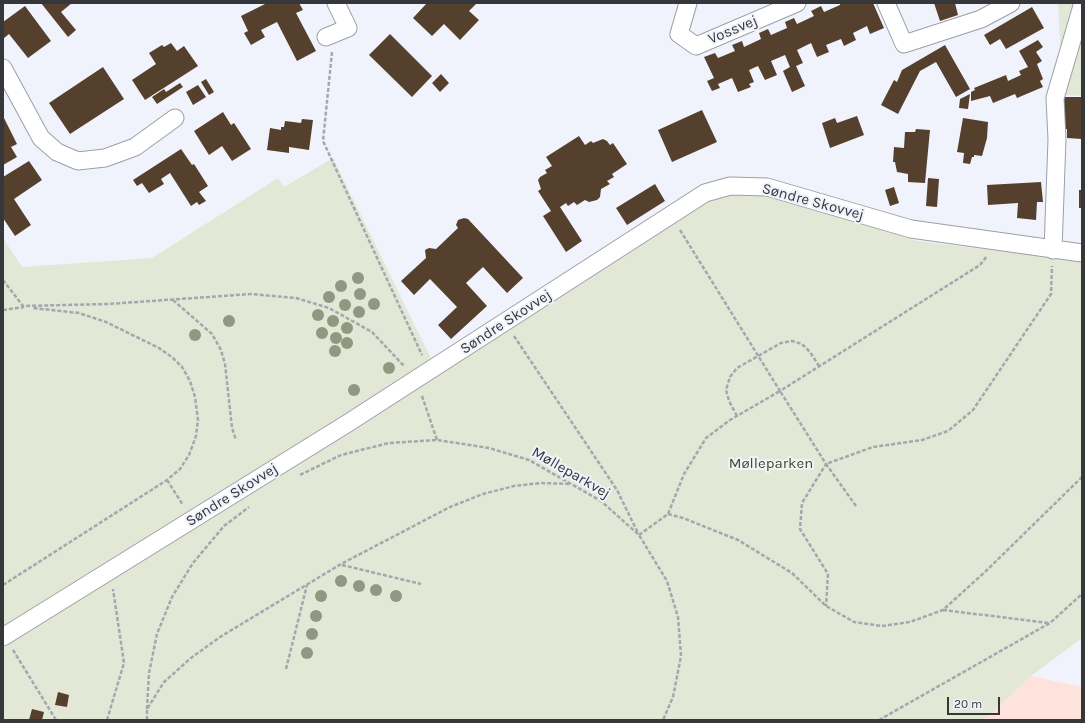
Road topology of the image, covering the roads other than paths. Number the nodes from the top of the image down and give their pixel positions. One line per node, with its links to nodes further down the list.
1 (336, 3): 7 (street)
2 (688, 3): 3 (street, Vossvej)
3 (797, 3)
4 (886, 3): 5 (street)
5 (1011, 3)
6 (1082, 6): 10 (street)
7 (330, 36)
8 (3, 68): 9 (street)
9 (175, 118)
10 (1053, 250): 11 (street, Søndre Skovvej); 12 (street, Søndre Skovvej)
11 (1082, 253)
12 (3, 637)

